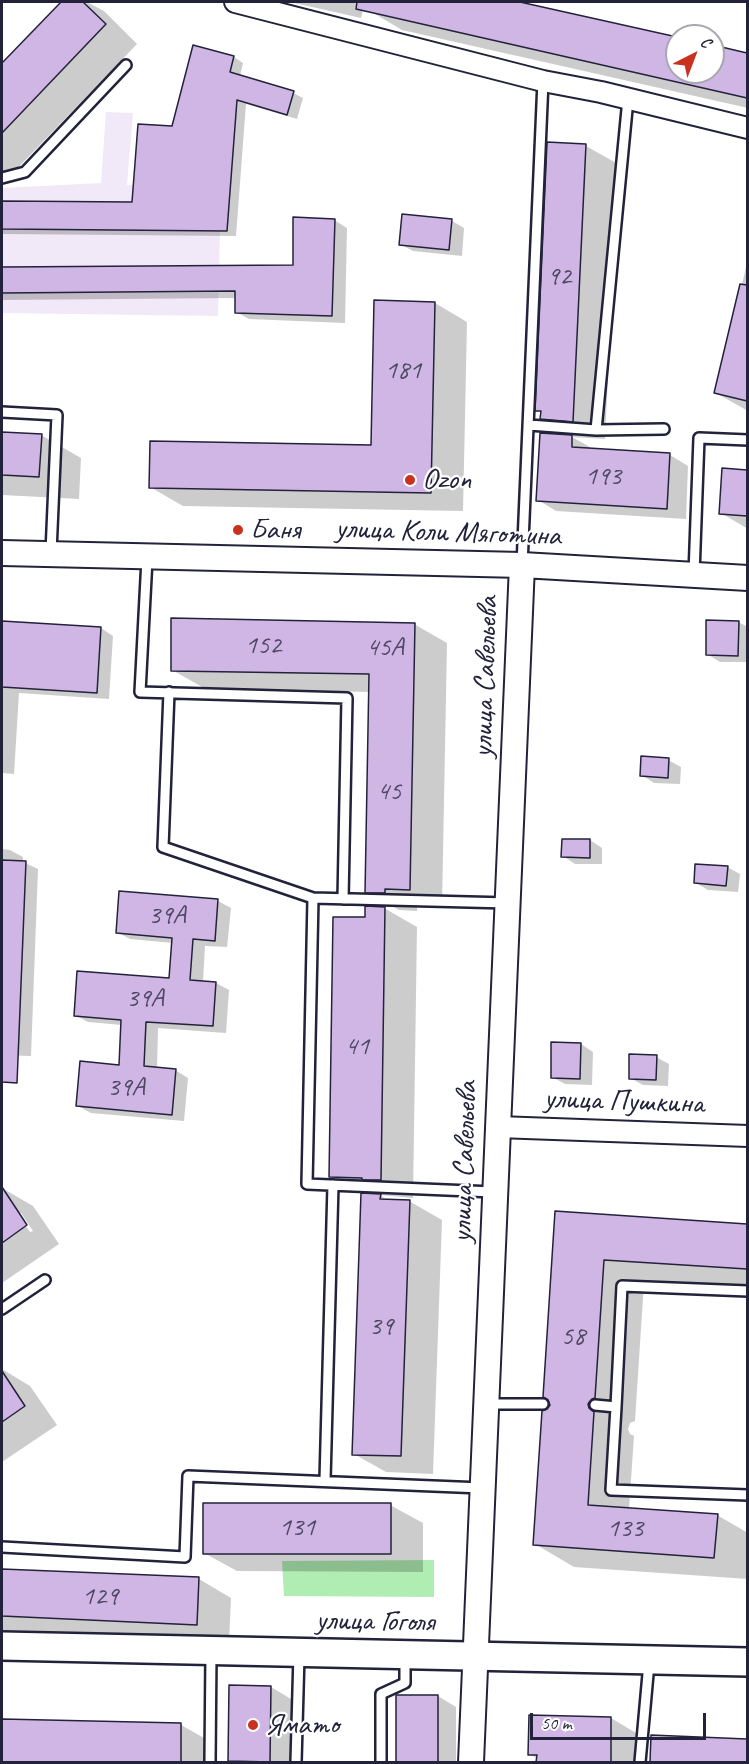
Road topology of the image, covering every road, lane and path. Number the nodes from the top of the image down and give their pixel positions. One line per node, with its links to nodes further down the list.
1 (236, 2): 3 (street)
2 (126, 65): 6 (lane)
3 (543, 81): 4 (street); 8 (lane)
4 (628, 99): 5 (street); 10 (lane)
5 (747, 128)
6 (2, 178)
7 (2, 412): 13 (lane)
8 (529, 425): 10 (lane); 15 (lane)
9 (664, 429): 10 (lane)
10 (596, 430)
11 (747, 440): 16 (lane)
12 (2, 553): 13 (street, улица Коли Мяготина)
13 (51, 554): 14 (street, улица Коли Мяготина)
14 (147, 556): 15 (street, улица Коли Мяготина); 18 (lane)
15 (522, 565): 16 (street, улица Коли Мяготина); 21 (street, улица Савельева)
16 (694, 575): 17 (street, улица Коли Мяготина)
17 (747, 578)
18 (169, 692): 19 (lane); 20 (lane)
19 (313, 898): 20 (lane); 24 (lane)
20 (343, 899): 21 (lane)
21 (508, 903): 22 (street, улица Савельева)
22 (498, 1127): 23 (street, улица Пушкина); 25 (street, улица Савельева)
23 (747, 1137)
24 (333, 1185): 25 (lane); 33 (lane)
25 (496, 1192): 29 (street, улица Савельева)
26 (45, 1280): 28 (lane)
27 (747, 1291): 32 (lane)
28 (2, 1309)
29 (486, 1404): 30 (lane); 34 (street, улица Савельева)
30 (543, 1404)
31 (595, 1405): 32 (lane)
32 (615, 1407): 35 (lane)
33 (325, 1480): 34 (lane); 36 (lane)
34 (483, 1488): 41 (street, улица Савельева)
35 (747, 1495)
36 (2, 1547)
37 (2, 1646): 38 (main road, улица Гоголя)
38 (211, 1651): 39 (main road, улица Гоголя); 44 (lane)
39 (299, 1653): 40 (main road, улица Гоголя); 45 (lane)
40 (405, 1655): 41 (main road, улица Гоголя); 46 (lane)
41 (476, 1657): 42 (main road, улица Гоголя); 47 (street, улица Савельева)
42 (649, 1661): 43 (main road, улица Гоголя); 48 (lane)
43 (747, 1662)
44 (210, 1762)
45 (296, 1762)
46 (381, 1762)
47 (471, 1762)
48 (640, 1762)

